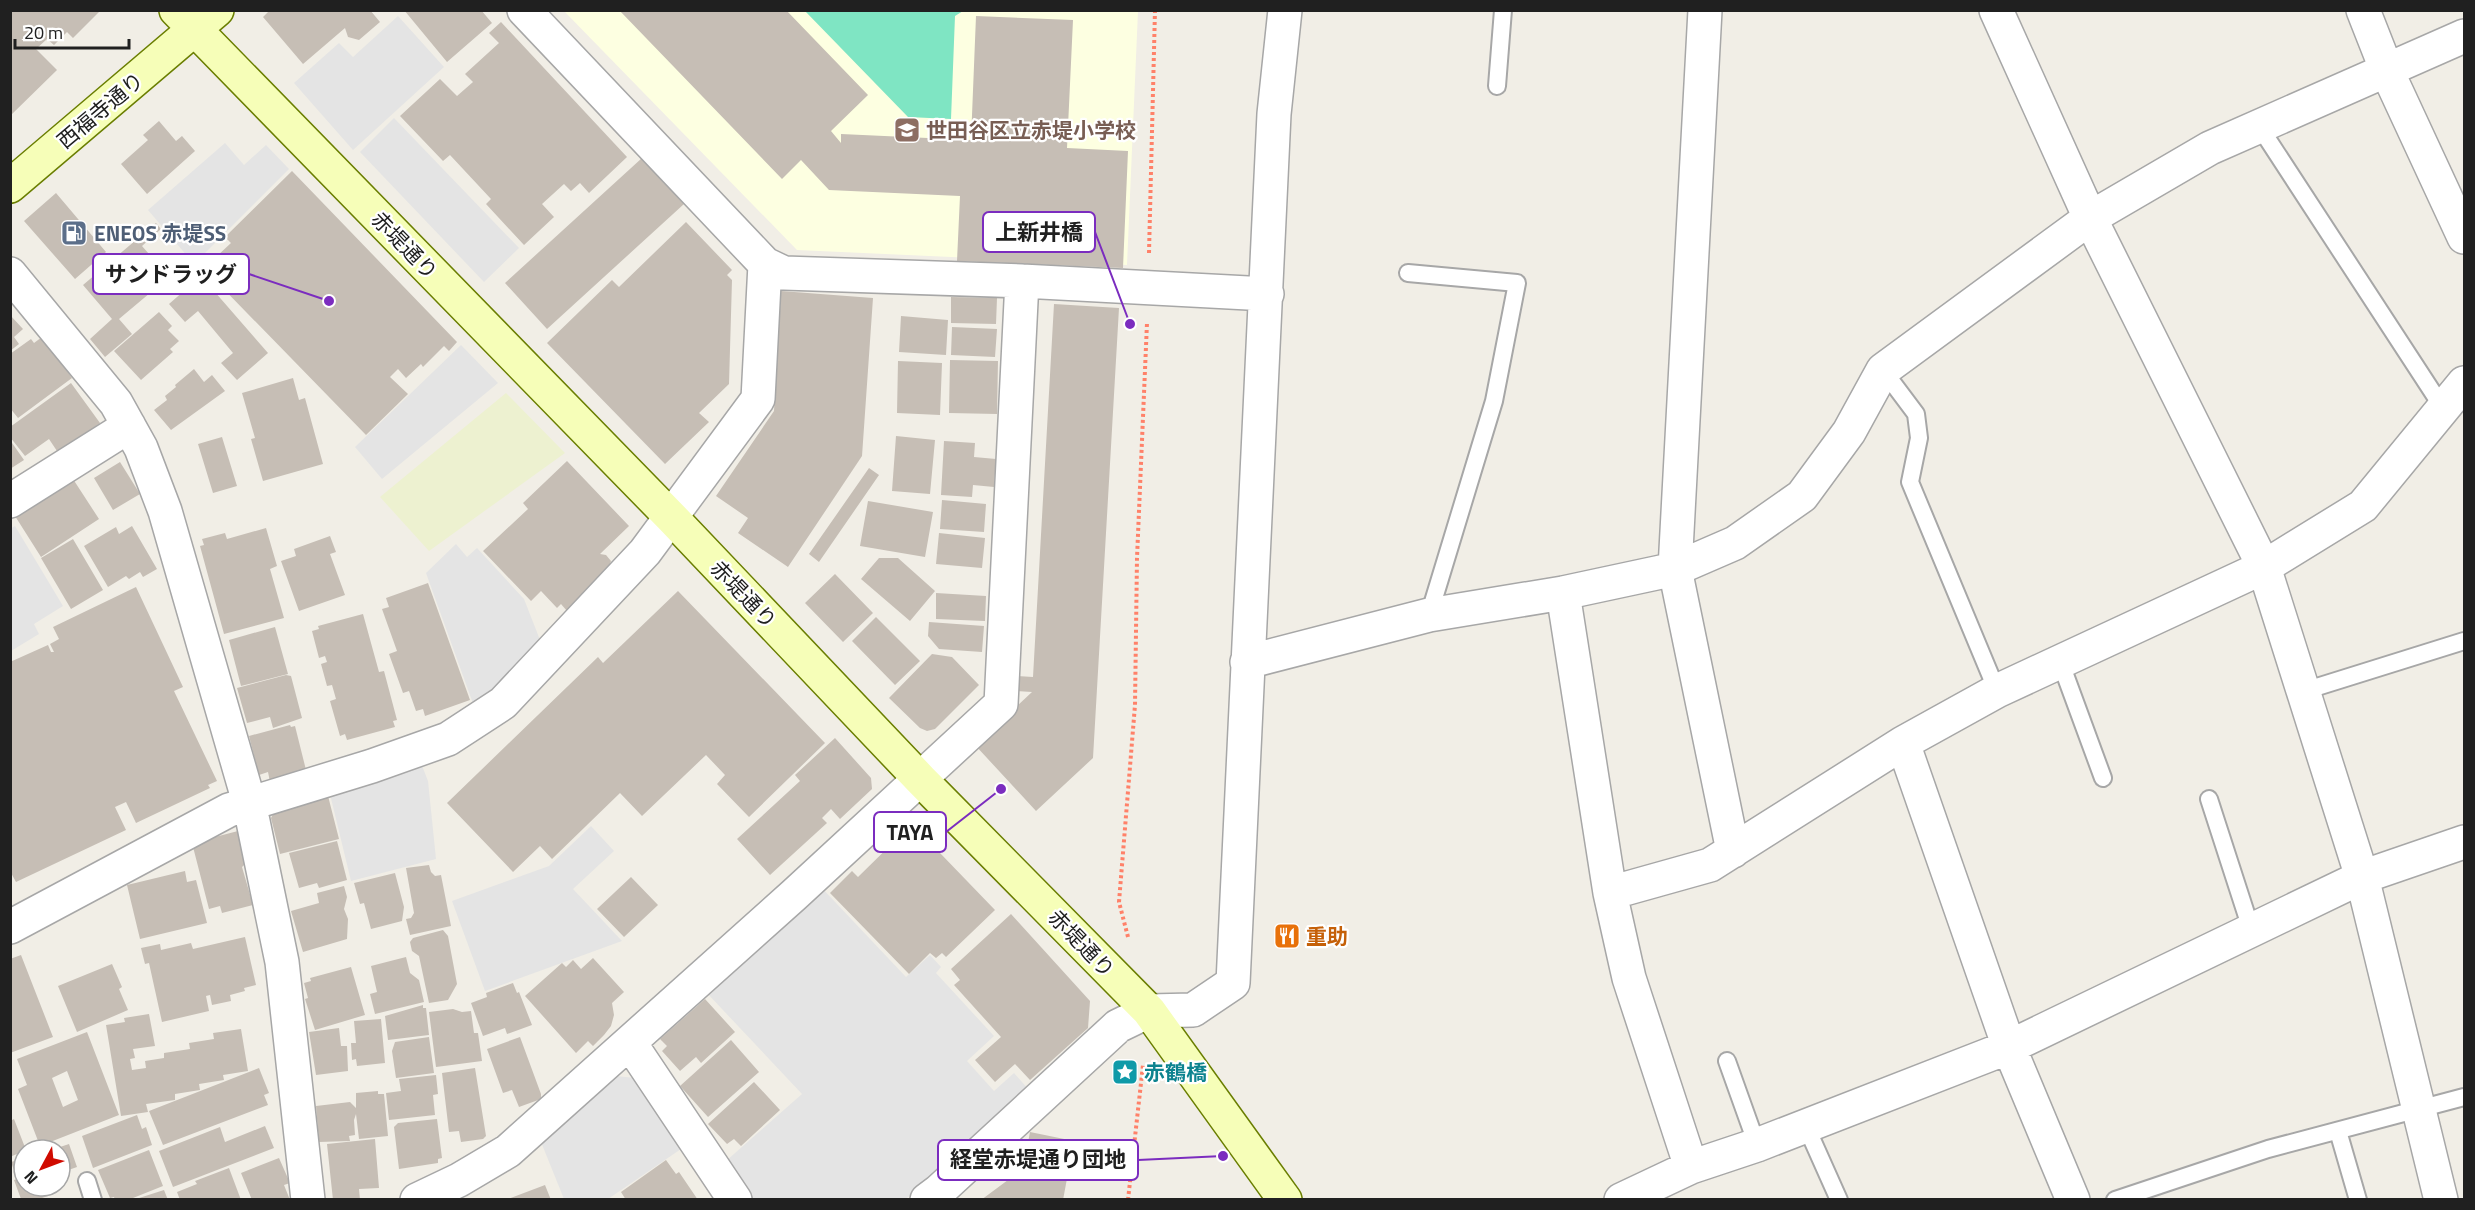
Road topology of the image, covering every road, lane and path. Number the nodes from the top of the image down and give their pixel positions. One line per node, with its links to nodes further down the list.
1 (524, 10): 16 (street)
2 (1155, 10): 20 (path)
3 (1285, 10): 21 (street)
4 (1503, 10): 11 (lane)
5 (1705, 10): 29 (street)
6 (1996, 10): 14 (street)
7 (2363, 10): 10 (street)
8 (196, 17): 13 (street, 西福寺通り); 27 (street, 赤堤通り)
9 (2464, 36): 10 (street)
10 (2386, 71): 12 (street); 15 (street)
11 (1497, 86)
12 (2259, 126): 14 (street); 24 (lane)
13 (10, 186)
14 (2090, 218): 22 (street); 28 (street)
15 (2464, 237)
16 (765, 264): 19 (street); 27 (street)
17 (1408, 273): 31 (lane)
18 (10, 274): 25 (street)
19 (1022, 281): 20 (street); 39 (street)
20 (1148, 287): 21 (street); 48 (path)
21 (1267, 294): 34 (street)
22 (1883, 370): 29 (street); 35 (lane)
23 (2464, 383): 24 (street)
24 (2443, 408): 28 (street)
25 (129, 426): 26 (street); 41 (street)
26 (10, 501)
27 (672, 518): 39 (street, 赤堤通り); 41 (street)
28 (2264, 567): 33 (street); 36 (street)
29 (1676, 569): 30 (street); 43 (street)
30 (1563, 593): 31 (street); 45 (street)
31 (1429, 615): 34 (street)
32 (2464, 641): 36 (lane)
33 (2060, 661): 35 (street); 38 (lane)
34 (1247, 662): 49 (street)
35 (1997, 691): 37 (street)
36 (2304, 691): 44 (street)
37 (1903, 743): 43 (street); 51 (street)
38 (2103, 778)
39 (921, 780): 49 (street, 赤堤通り); 50 (street)
40 (2209, 799): 47 (lane)
41 (249, 802): 46 (street); 61 (street)
42 (2464, 842): 44 (street)
43 (1733, 851): 45 (street)
44 (2362, 877): 47 (street); 54 (street)
45 (1610, 892): 58 (street)
46 (10, 927)
47 (2252, 932): 51 (street)
48 (1130, 943)
49 (1149, 1011): 64 (street); 65 (path); 66 (street, 赤堤通り)
50 (630, 1043): 62 (street); 63 (street)
51 (2009, 1047): 55 (street); 69 (street)
52 (1727, 1061): 57 (lane)
53 (2464, 1097): 54 (lane)
54 (2421, 1110): 56 (lane); 72 (street)
55 (1806, 1126): 57 (street); 68 (lane)
56 (2338, 1131): 70 (lane); 71 (lane)
57 (1757, 1145): 58 (street)
58 (1691, 1167): 67 (street)
59 (87, 1181): 60 (lane)
60 (93, 1200)
61 (308, 1200)
62 (417, 1200)
63 (735, 1200)
64 (927, 1200)
65 (1128, 1200)
66 (1285, 1200)
67 (1621, 1200)
68 (1839, 1200)
69 (2073, 1200)
70 (2115, 1200)
71 (2358, 1200)
72 (2441, 1200)

